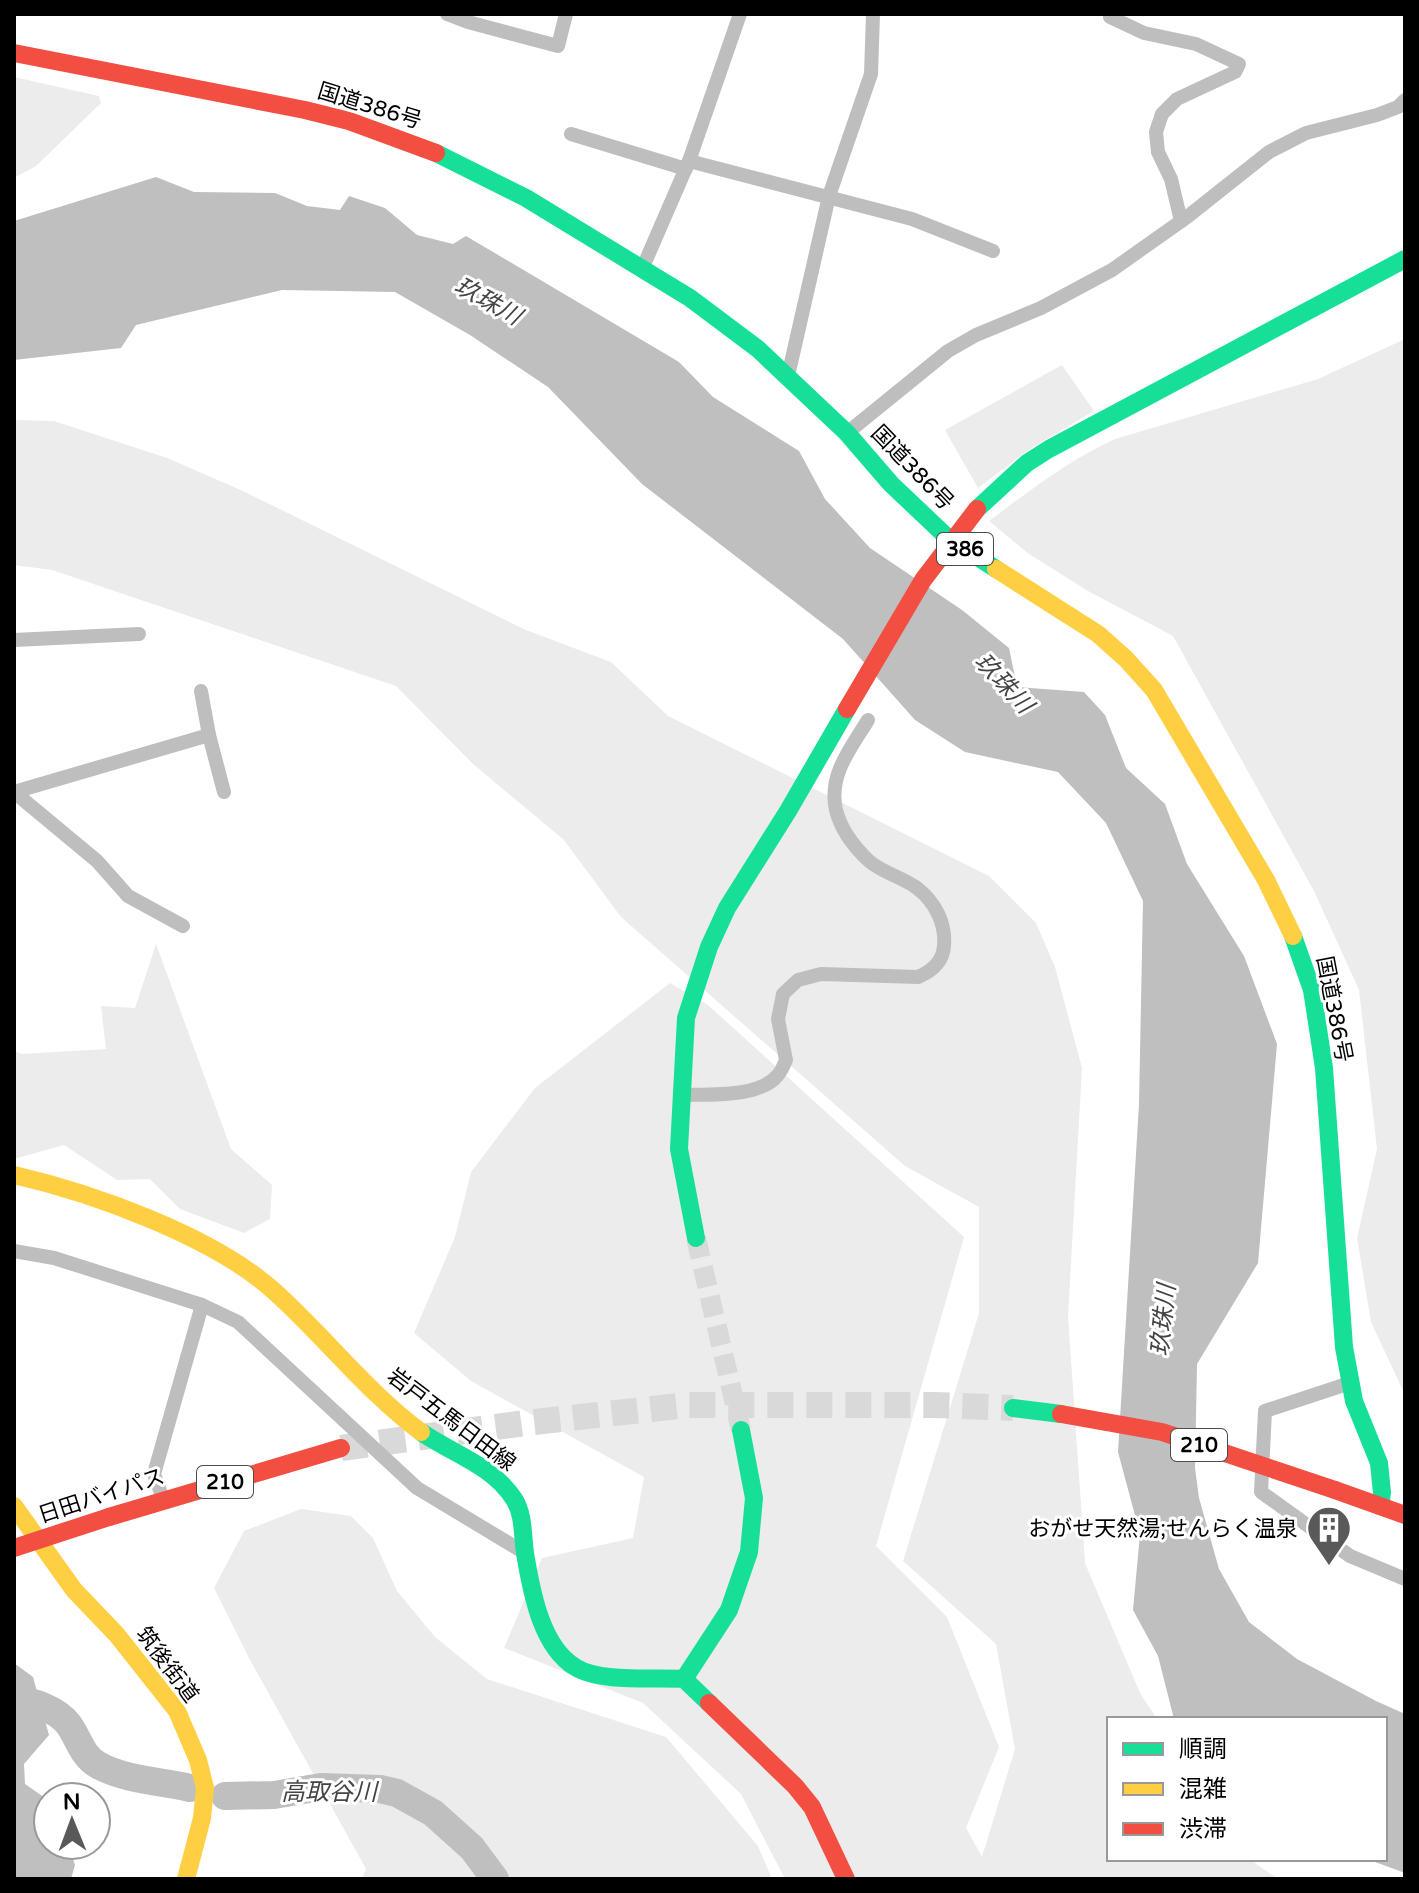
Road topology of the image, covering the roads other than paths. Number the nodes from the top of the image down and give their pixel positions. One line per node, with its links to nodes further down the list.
1 (447, 14): 2 (street)
2 (566, 14)
3 (740, 14): 9 (street)
4 (873, 14): 10 (street)
5 (1110, 17): 11 (street)
6 (14, 53): 14 (main road, 国道386号 / 386)
7 (1405, 100): 11 (street)
8 (571, 134): 9 (street)
9 (688, 165): 10 (street); 14 (street)
10 (829, 196): 12 (street); 15 (street)
11 (1181, 221): 16 (street)
12 (993, 251)
13 (1405, 259): 25 (main road, bridge)
14 (643, 267): 15 (main road, 国道386号 / 386)
15 (788, 376): 16 (main road, 国道386号 / 386)
16 (847, 433): 30 (main road, 国道386号 / 386)
17 (139, 634): 18 (street)
18 (14, 640)
19 (201, 691): 21 (street)
20 (868, 720): 25 (street)
21 (209, 735): 22 (street); 23 (street)
22 (14, 792): 24 (street)
23 (224, 792)
24 (183, 926)
25 (680, 1095): 27 (main road)
26 (14, 1175): 39 (main road, 岩戸五馬日田線)
27 (696, 1238)
28 (14, 1251): 29 (street)
29 (202, 1305): 34 (street); 39 (street)
30 (1350, 1383): 35 (main road, 国道386号 / 386); 40 (street)
31 (1013, 1408): 35 (main road, 210, bridge)
32 (741, 1430): 41 (main road)
33 (341, 1448): 34 (main road, 日田バイパス / 210)
34 (163, 1499): 38 (main road, 日田バイパス / 210, bridge)
35 (1380, 1506): 36 (main road, 210)
36 (1405, 1515)
37 (18, 1517): 42 (main road, 筑後街道)
38 (14, 1548)
39 (525, 1553): 41 (main road, 岩戸五馬日田線)
40 (1405, 1579)
41 (684, 1679): 43 (main road)
42 (186, 1879)
43 (846, 1879)

